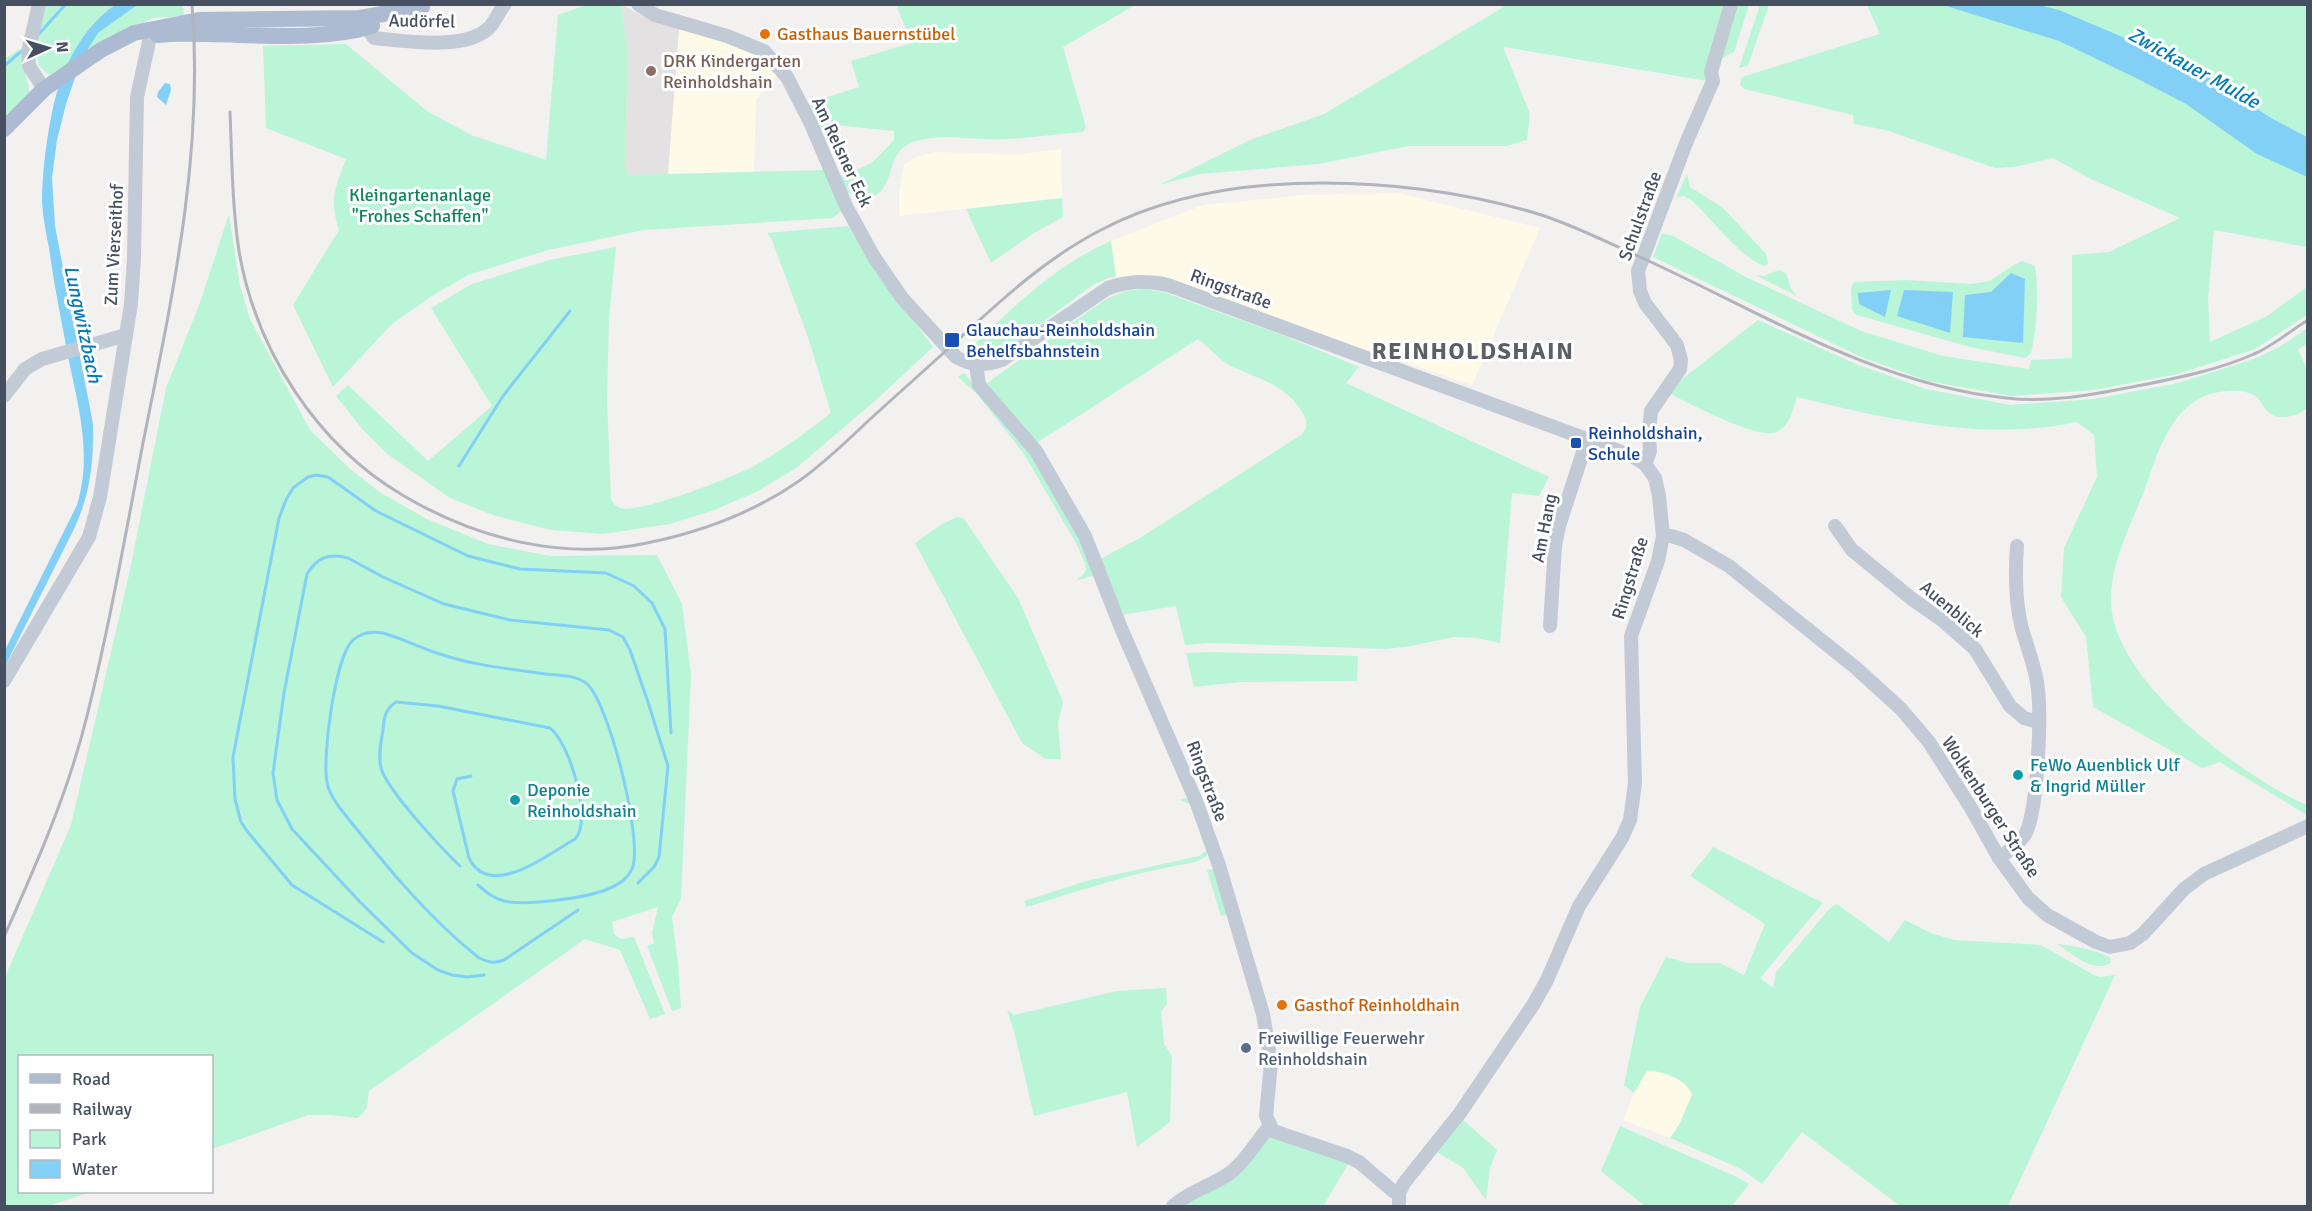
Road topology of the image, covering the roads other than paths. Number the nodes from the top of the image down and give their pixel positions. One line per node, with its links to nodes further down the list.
1 (39, 4): 8 (street)
2 (505, 4): 6 (street, Audörfel)
3 (638, 4): 11 (street, Am Relsner Eck)
4 (1731, 4): 14 (street, Schulstraße)
5 (425, 6): 6 (main road); 7 (main road)
6 (366, 27): 7 (main road)
7 (149, 33): 8 (main road); 10 (street, Zum Vierseithof)
8 (49, 86): 9 (main road)
9 (4, 129)
10 (126, 335): 12 (street); 19 (street, Zum Vierseithof)
11 (976, 364): 13 (street, Ringstraße); 23 (street, Ringstraße)
12 (4, 396)
13 (1587, 440): 14 (street, Ringstraße); 18 (street, Am Hang)
14 (1645, 464): 16 (street, Ringstraße)
15 (1835, 526): 20 (street, Auenblick)
16 (1663, 536): 22 (street, Wolkenburger Straße); 24 (street, Ringstraße)
17 (2017, 546): 20 (street)
18 (1550, 626)
19 (4, 681)
20 (2039, 722): 22 (street)
21 (2307, 826): 22 (street, Wolkenburger Straße)
22 (2000, 858)
23 (1270, 1126): 24 (street, Ringstraße); 25 (street)
24 (1399, 1200)
25 (1173, 1206)

